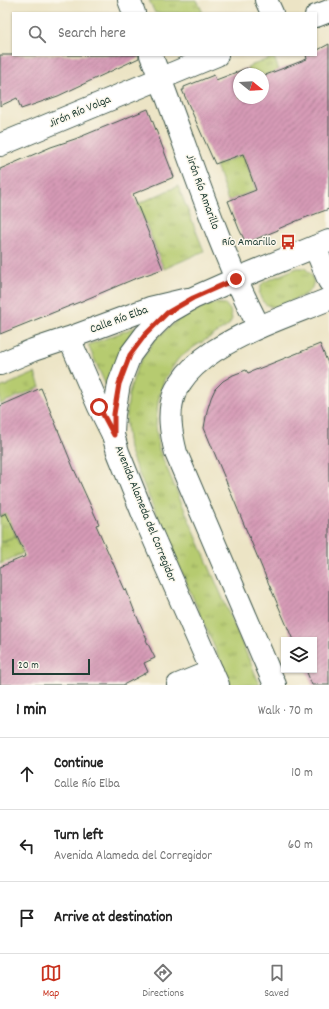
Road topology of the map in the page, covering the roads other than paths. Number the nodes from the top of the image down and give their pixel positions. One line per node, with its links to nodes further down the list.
1 (129, 0): 4 (main road)
2 (266, 0): 5 (main road)
3 (329, 11): 6 (main road)
4 (134, 12)
5 (272, 12)
6 (317, 16)
7 (151, 56): 9 (main road, Jirón Río Amarillo)
8 (215, 56): 9 (main road, Jirón Río Volga)
9 (160, 78): 10 (main road, Jirón Río Volga); 12 (main road, Jirón Río Amarillo)
10 (0, 145)
11 (322, 244): 12 (main road, Avenida Alameda del Corregidor); 13 (main road)
12 (236, 279): 14 (main road, Avenida Alameda del Corregidor); 16 (main road, Jirón Río Amarillo)
13 (329, 281)
14 (193, 298): 17 (main road, Calle Río Elba); 19 (main road, Avenida Alameda del Corregidor)
15 (329, 299): 16 (main road)
16 (259, 327): 22 (main road)
17 (69, 338): 18 (main road, Calle Río Elba); 19 (main road)
18 (0, 364)
19 (114, 435): 20 (main road, Avenida Alameda del Corregidor)
20 (215, 678): 21 (main road)
21 (178, 685)
22 (275, 685)

